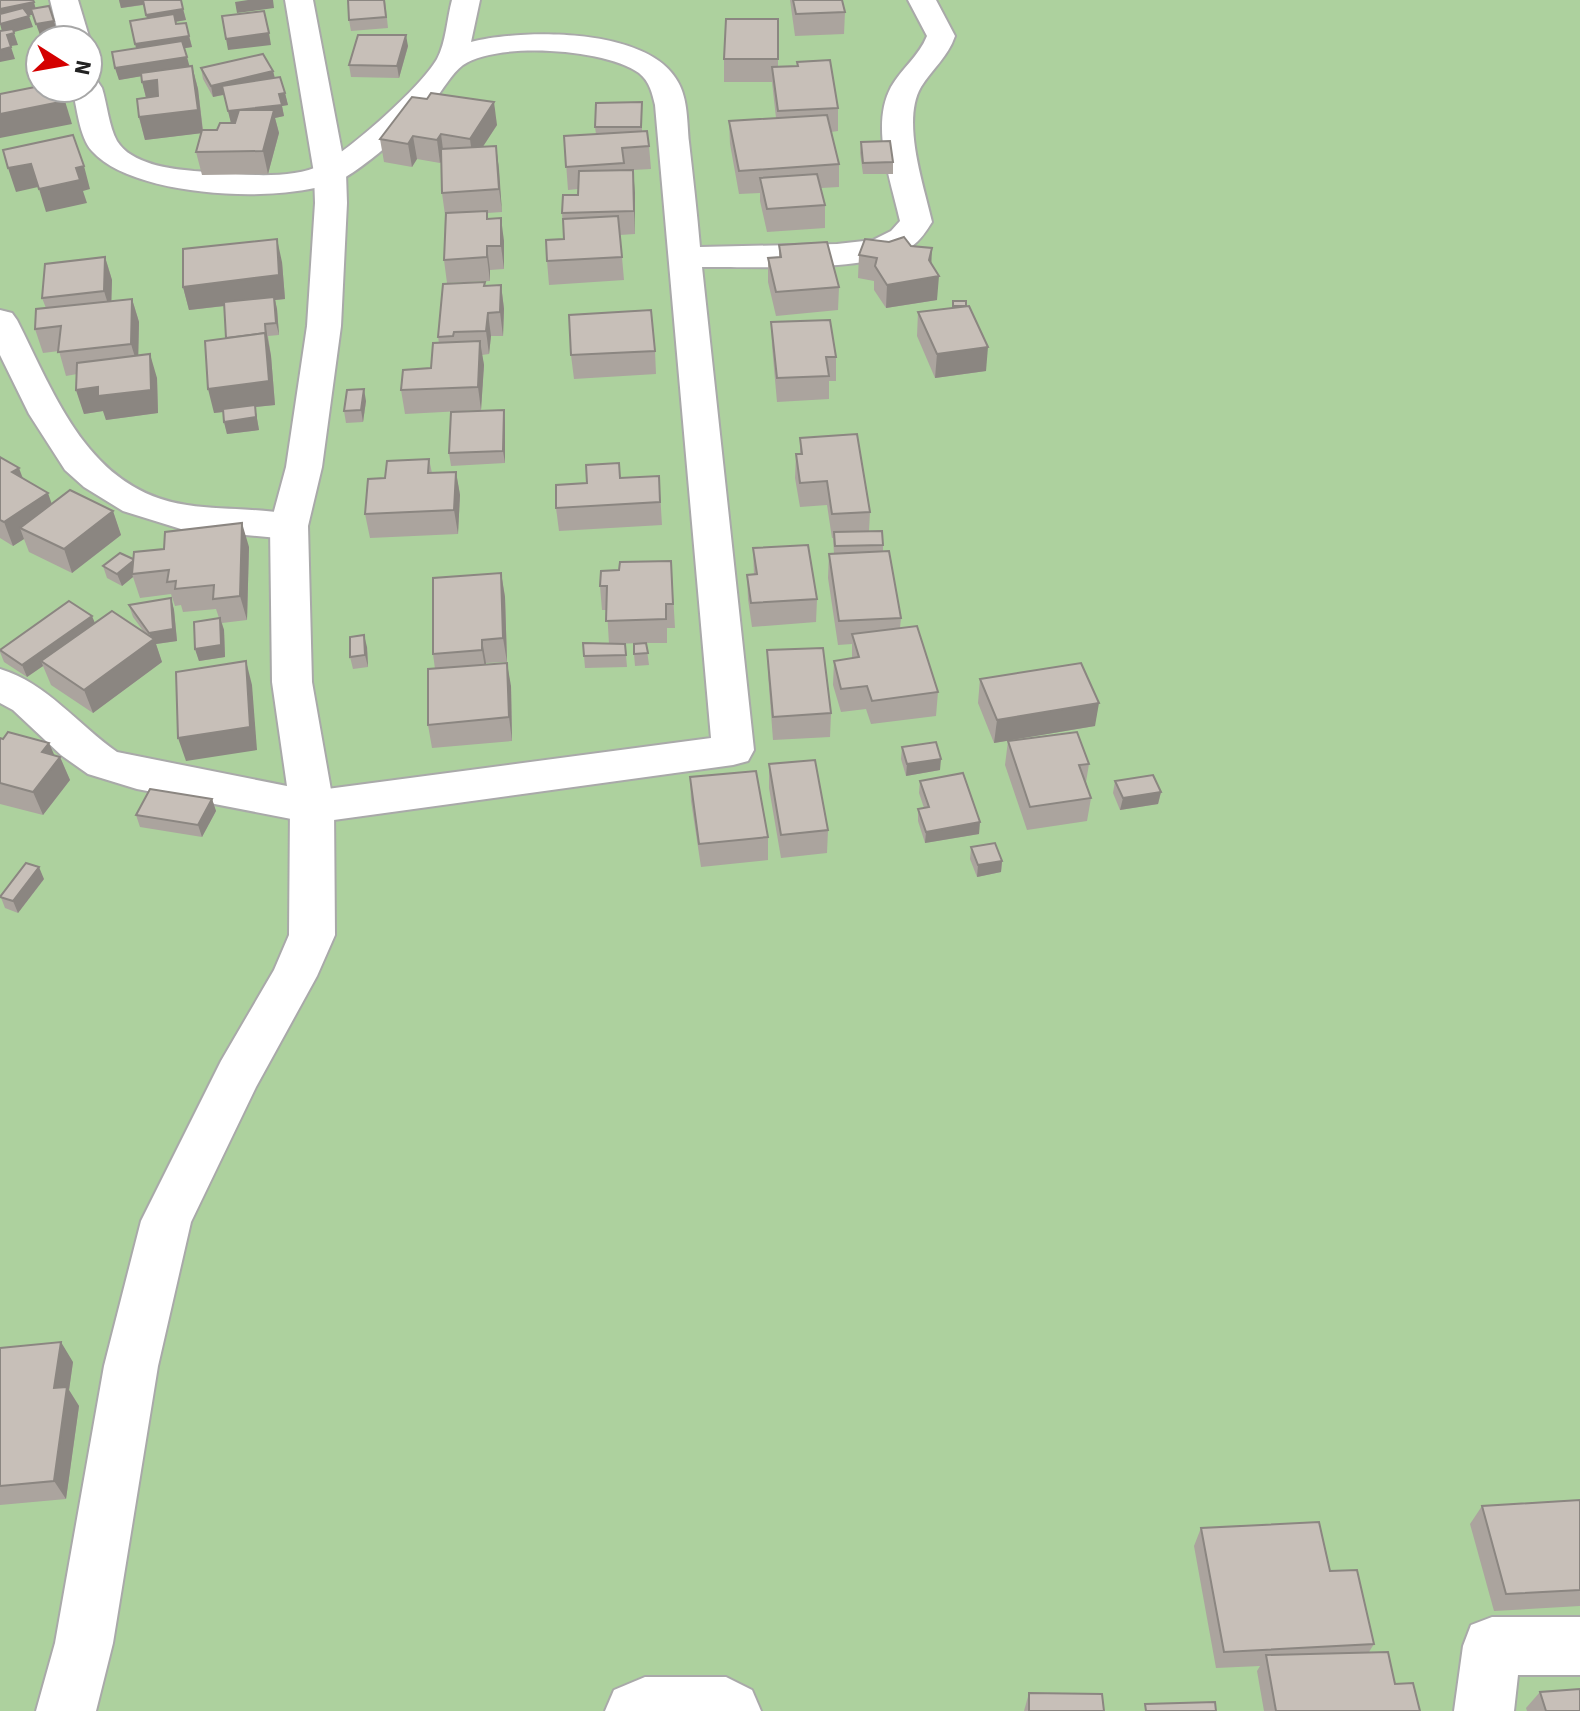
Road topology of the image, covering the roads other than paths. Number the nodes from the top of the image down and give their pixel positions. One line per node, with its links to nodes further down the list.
1 (64, 0): 5 (street)
2 (299, 0): 8 (street)
3 (466, 0): 6 (street)
4 (922, 0): 9 (street)
5 (71, 24)
6 (452, 59): 8 (street); 9 (street)
7 (91, 104): 8 (street)
8 (330, 173): 11 (street)
9 (685, 257): 13 (street)
10 (0, 320): 11 (street)
11 (289, 526): 13 (street)
12 (0, 684): 13 (street)
13 (312, 807): 15 (street)
14 (1580, 1646): 18 (street)
15 (66, 1711)
16 (635, 1711): 17 (street)
17 (731, 1711)
18 (1484, 1711)

